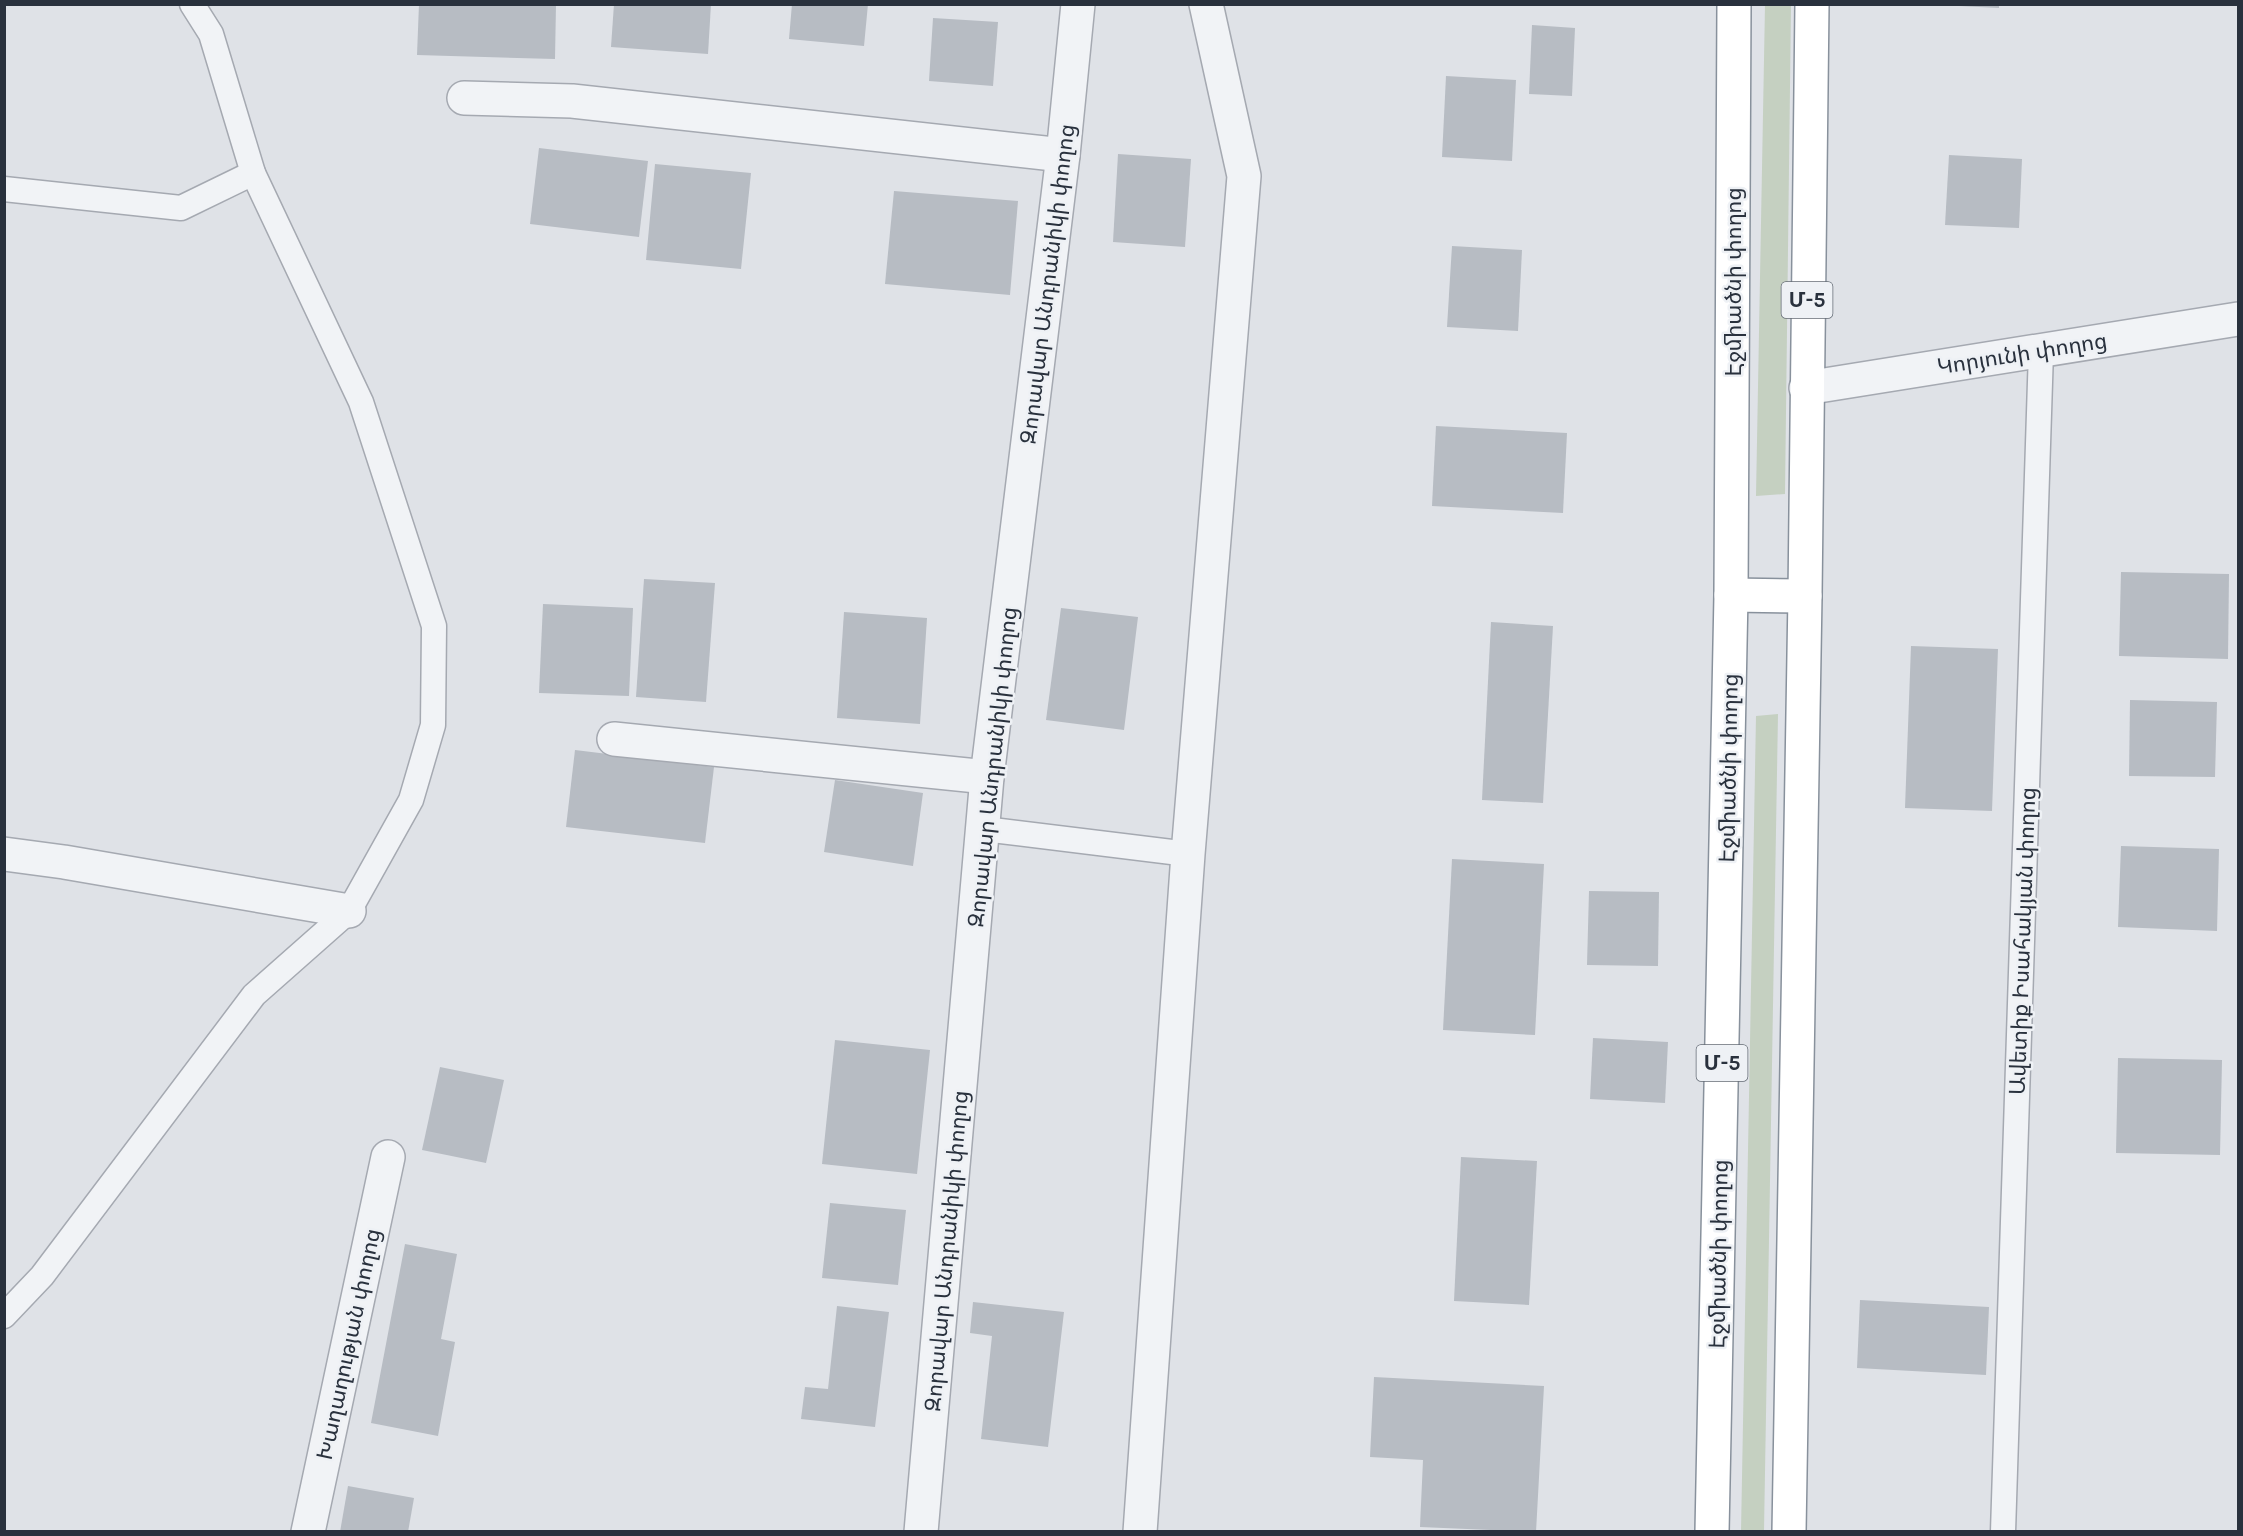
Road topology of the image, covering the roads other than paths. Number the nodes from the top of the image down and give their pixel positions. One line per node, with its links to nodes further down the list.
1 (192, 4): 8 (lane)
2 (1078, 4): 7 (street, Զորավար Անդրանիկի փողոց)
3 (1206, 4): 19 (street)
4 (1734, 4): 13 (highway, Էջմիածնի փողոց / Մ-5)
5 (1812, 4): 12 (highway, Մ-5)
6 (464, 98): 7 (street)
7 (1063, 155): 16 (street, Զորավար Անդրանիկի փողոց)
8 (253, 174): 9 (lane); 20 (lane)
9 (4, 189)
10 (2238, 319): 11 (street, Կորյունի փողոց)
11 (2041, 351): 12 (street, Կորյունի փողոց); 28 (lane, Ավետիք Իսահակյան փողոց)
12 (1806, 388): 14 (highway, Մ-5)
13 (1731, 595): 14 (highway); 26 (highway, Էջմիածնի փողոց / Մ-5)
14 (1805, 596): 27 (highway, Մ-5)
15 (614, 739): 16 (street)
16 (987, 777): 17 (street, Զորավար Անդրանիկի փողոց)
17 (984, 829): 19 (lane); 24 (street, Զորավար Անդրանիկի փողոց)
18 (4, 854): 20 (street)
19 (1188, 854): 25 (street)
20 (349, 911): 22 (lane)
21 (388, 1157): 23 (street, Խաղաղության փողոց)
22 (4, 1316)
23 (308, 1532)
24 (921, 1532)
25 (1140, 1532)
26 (1712, 1532)
27 (1789, 1532)
28 (2003, 1532)

